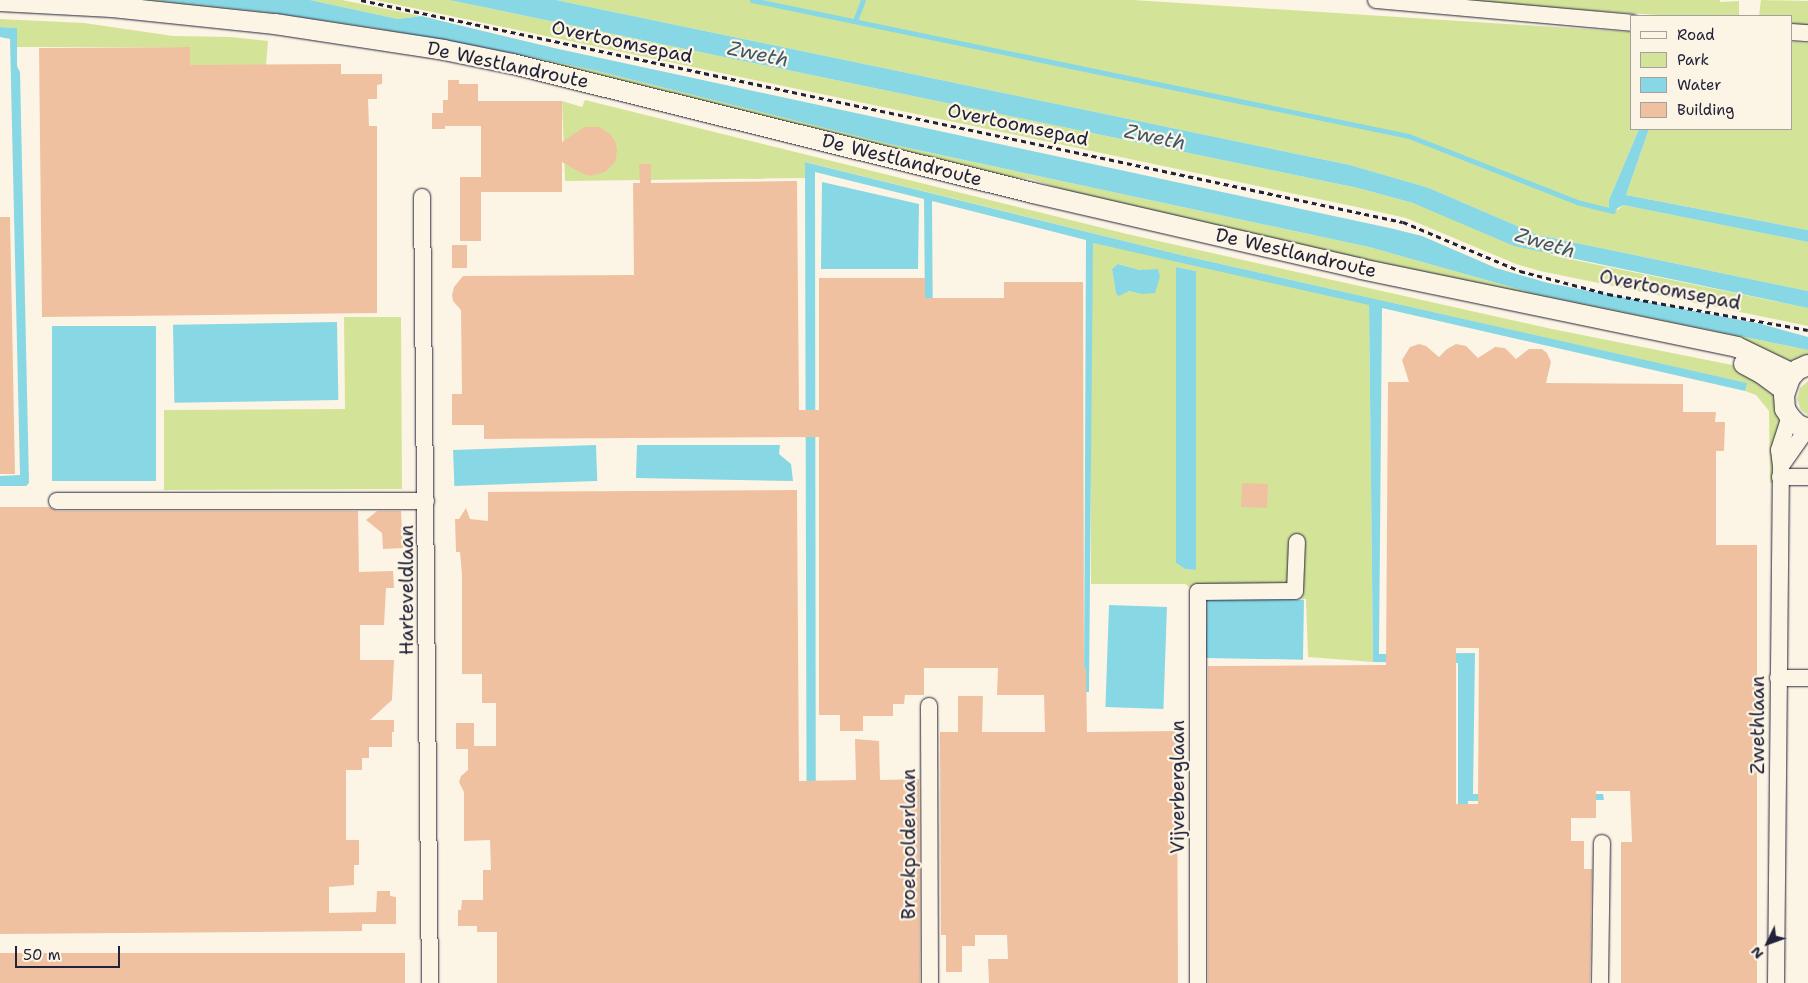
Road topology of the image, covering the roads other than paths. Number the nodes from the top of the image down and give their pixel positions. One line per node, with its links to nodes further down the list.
1 (1376, 0): 4 (street)
2 (0, 1): 8 (main road, De Westlandroute)
3 (0, 13): 8 (main road, De Westlandroute)
4 (1630, 23)
5 (1793, 32): 6 (street)
6 (1808, 33)
7 (422, 197): 13 (street, Harteveldlaan)
8 (1795, 376): 9 (main road)
9 (1790, 417): 10 (main road); 11 (street, Zwethlaan)
10 (1808, 429): 11 (street)
11 (1781, 472): 12 (street); 16 (street, Zwethlaan)
12 (1808, 477)
13 (426, 500): 14 (street); 20 (street, Harteveldlaan)
14 (57, 501)
15 (1297, 542): 22 (street, Vijverberglaan)
16 (1778, 678): 17 (street); 24 (street, Zwethlaan)
17 (1808, 678)
18 (929, 706): 21 (street, Broekpolderlaan)
19 (1602, 843): 23 (street)
20 (430, 983)
21 (930, 983)
22 (1198, 983)
23 (1600, 983)
24 (1776, 983)

